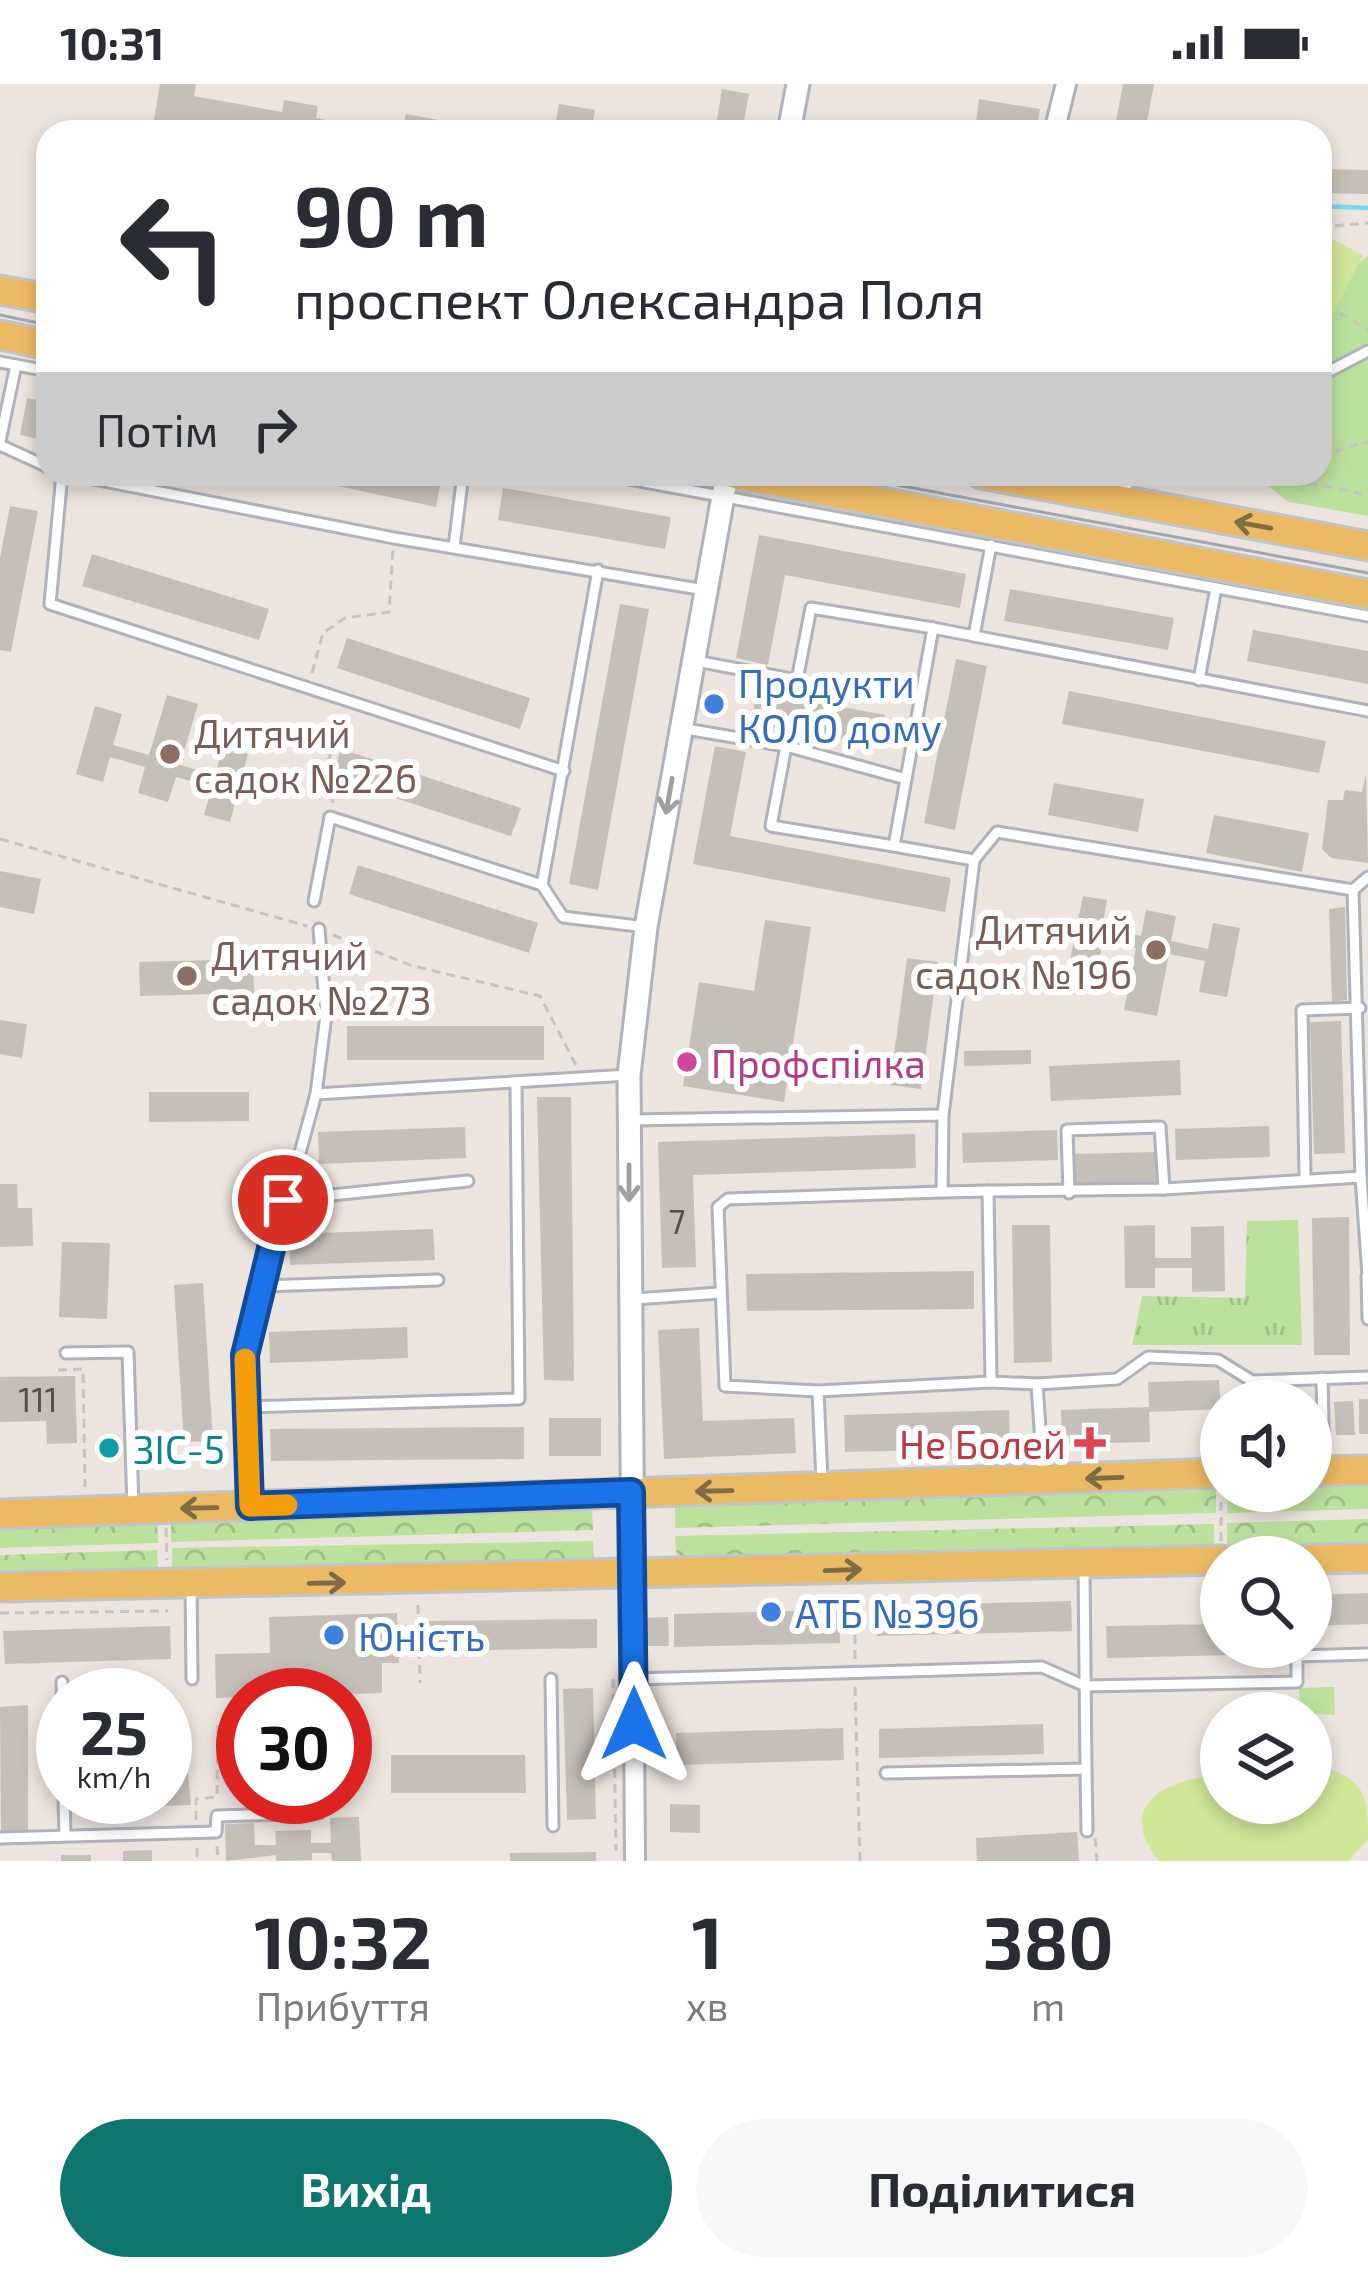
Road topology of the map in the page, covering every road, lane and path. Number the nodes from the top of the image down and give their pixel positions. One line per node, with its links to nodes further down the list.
1 (798, 84): 3 (street)
2 (1066, 84): 4 (street)
3 (791, 120)
4 (1057, 120)
5 (1368, 223): 6 (path)
6 (1332, 226)
7 (0, 290): 8 (main road)
8 (36, 297)
9 (1340, 313): 10 (path)
10 (1368, 330)
11 (0, 335): 12 (main road)
12 (36, 342)
13 (1368, 351): 17 (lane)
14 (0, 362): 15 (lane)
15 (16, 365): 16 (lane); 19 (lane)
16 (36, 369)
17 (1332, 370)
18 (1368, 442): 20 (path)
19 (0, 443): 21 (lane)
20 (1332, 452)
21 (36, 460)
22 (64, 486): 48 (lane)
23 (127, 486): 33 (lane)
24 (462, 486): 36 (lane)
25 (727, 486): 40 (street)
26 (749, 486): 34 (lane)
27 (753, 486): 37 (main road)
28 (1045, 486): 32 (main road)
29 (1126, 486): 32 (lane)
30 (1324, 486): 31 (path)
31 (1368, 495)
32 (1116, 500): 35 (main road, one-way to 32)
33 (394, 538): 36 (lane); 48 (path)
34 (991, 545): 37 (lane); 45 (lane)
35 (1368, 546)
36 (454, 548): 38 (lane)
37 (1094, 554): 39 (lane); 42 (main road)
38 (598, 570): 40 (lane); 53 (lane)
39 (1216, 587): 42 (lane); 47 (lane)
40 (705, 590): 46 (street)
41 (1368, 594): 42 (main road)
42 (1318, 596): 43 (lane)
43 (1368, 616)
44 (933, 628): 45 (lane); 46 (lane); 54 (lane)
45 (974, 636): 47 (lane)
46 (692, 660): 51 (street)
47 (1199, 680): 50 (lane)
48 (309, 687): 49 (lane)
49 (350, 700): 53 (lane); 55 (path)
50 (1368, 711)
51 (680, 728): 52 (lane); 63 (street, one-way to 63)
52 (786, 746): 54 (lane); 57 (lane)
53 (564, 771): 60 (lane)
54 (906, 779): 57 (lane)
55 (330, 817): 60 (lane); 62 (lane)
56 (0, 838): 64 (path)
57 (894, 846): 58 (lane)
58 (974, 860): 61 (lane); 70 (lane)
59 (1368, 877): 61 (lane)
60 (542, 885): 63 (lane)
61 (1353, 890): 65 (lane)
62 (314, 901)
63 (646, 927): 66 (street)
64 (319, 929): 67 (path); 69 (lane)
65 (1360, 1008): 72 (lane); 73 (lane)
66 (629, 1076): 67 (lane); 71 (street)
67 (584, 1079): 68 (lane)
68 (516, 1084): 69 (lane); 93 (lane)
69 (316, 1094): 79 (lane)
70 (944, 1115): 71 (lane); 77 (lane)
71 (628, 1120): 84 (street, one-way to 84)
72 (1305, 1175)
73 (1361, 1177): 75 (lane); 80 (lane)
74 (468, 1181): 79 (lane)
75 (1164, 1189): 78 (lane); 78 (lane)
76 (988, 1191): 77 (lane); 78 (lane); 90 (lane)
77 (942, 1192): 83 (lane)
78 (1069, 1192)
79 (283, 1200): 82 (lane)
80 (1367, 1276): 85 (lane)
81 (438, 1280): 82 (lane)
82 (262, 1286): 93 (lane)
83 (719, 1293): 84 (lane); 92 (lane)
84 (629, 1299): 100 (street)
85 (1368, 1319)
86 (66, 1353): 102 (lane)
87 (58, 1370): 98 (path)
88 (1368, 1377): 89 (lane)
89 (1322, 1378): 91 (lane)
90 (992, 1382): 91 (lane); 92 (lane)
91 (1036, 1384): 97 (lane)
92 (818, 1390): 99 (lane)
93 (247, 1406): 101 (lane)
94 (1368, 1470): 95 (main road)
95 (1332, 1471)
96 (1200, 1474): 97 (main road, one-way to 97)
97 (1043, 1480): 99 (main road)
98 (85, 1489)
99 (822, 1489): 100 (main road, one-way to 100)
100 (631, 1492): 101 (main road); 109 (street)
101 (250, 1506): 102 (main road, one-way to 102)
102 (133, 1509): 103 (main road)
103 (0, 1514)
104 (166, 1520): 110 (path)
105 (1200, 1555): 108 (main road)
106 (1368, 1558): 107 (main road)
107 (1332, 1559)
108 (1084, 1562): 109 (main road, one-way to 108); 125 (lane)
109 (633, 1576): 110 (main road, one-way to 109); 123 (street)
110 (179, 1580): 111 (main road); 120 (lane)
111 (0, 1587)
112 (855, 1595): 119 (path)
113 (418, 1605): 124 (path)
114 (168, 1611): 115 (path)
115 (0, 1613)
116 (1332, 1653): 117 (lane)
117 (1368, 1654)
118 (1297, 1668): 125 (lane)
119 (855, 1674): 123 (lane); 125 (lane); 140 (path)
120 (193, 1679)
121 (551, 1679): 131 (lane)
122 (613, 1679): 138 (path)
123 (634, 1679): 139 (street)
124 (420, 1683)
125 (1085, 1686): 126 (lane)
126 (1086, 1769): 127 (lane); 132 (lane)
127 (886, 1773)
128 (216, 1797): 133 (path)
129 (65, 1824): 135 (lane)
130 (216, 1824): 134 (lane)
131 (553, 1826)
132 (1087, 1831)
133 (196, 1832): 134 (lane); 135 (lane)
134 (216, 1832): 137 (path)
135 (65, 1835): 136 (lane)
136 (0, 1838)
137 (218, 1861)
138 (616, 1861)
139 (635, 1861)
140 (860, 1861)

